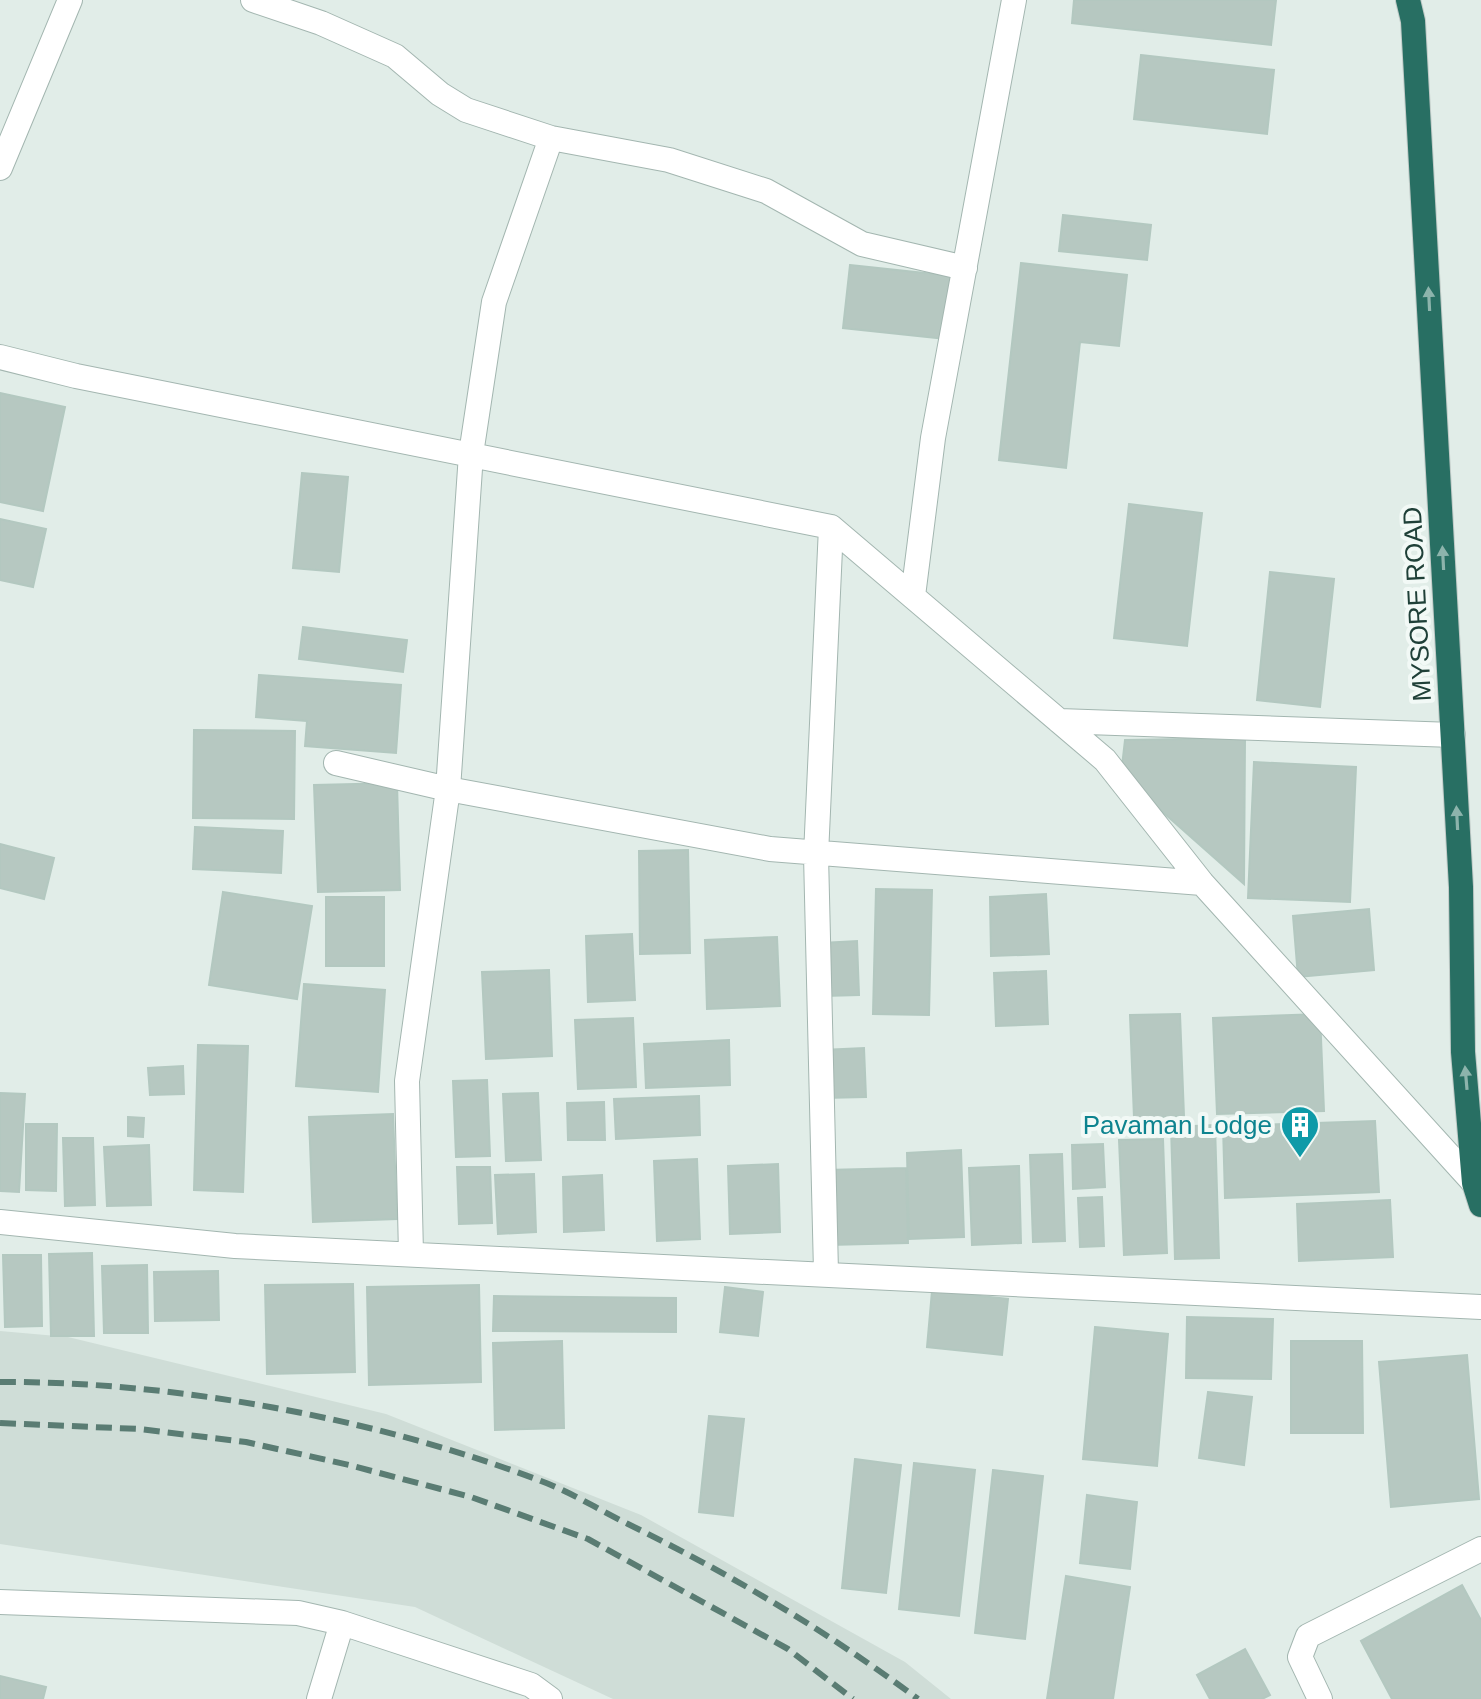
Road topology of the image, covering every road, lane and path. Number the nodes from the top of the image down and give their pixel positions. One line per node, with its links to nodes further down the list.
1 (70, 0): 6 (street)
2 (253, 0): 5 (street)
3 (1014, 0): 7 (street)
4 (1408, 0): 13 (highway, MYSORE ROAD, one-way to 4)
5 (551, 138): 7 (street); 9 (street)
6 (0, 168)
7 (965, 268): 11 (street)
8 (0, 357): 9 (street)
9 (471, 454): 10 (street); 15 (street)
10 (831, 527): 11 (street); 16 (street)
11 (913, 596): 12 (street)
12 (1059, 721): 13 (street); 17 (street)
13 (1453, 735): 18 (highway, MYSORE ROAD, one-way to 13)
14 (336, 763): 15 (street)
15 (448, 789): 16 (street); 20 (street)
16 (816, 855): 17 (street); 21 (street)
17 (1202, 883): 18 (street)
18 (1478, 1194)
19 (0, 1222): 20 (street)
20 (411, 1254): 21 (street)
21 (826, 1272): 22 (street)
22 (1481, 1307)
23 (1481, 1549): 28 (street)
24 (0, 1602): 25 (street)
25 (342, 1623): 26 (street); 27 (street)
26 (319, 1699)
27 (550, 1699)
28 (1320, 1699)

